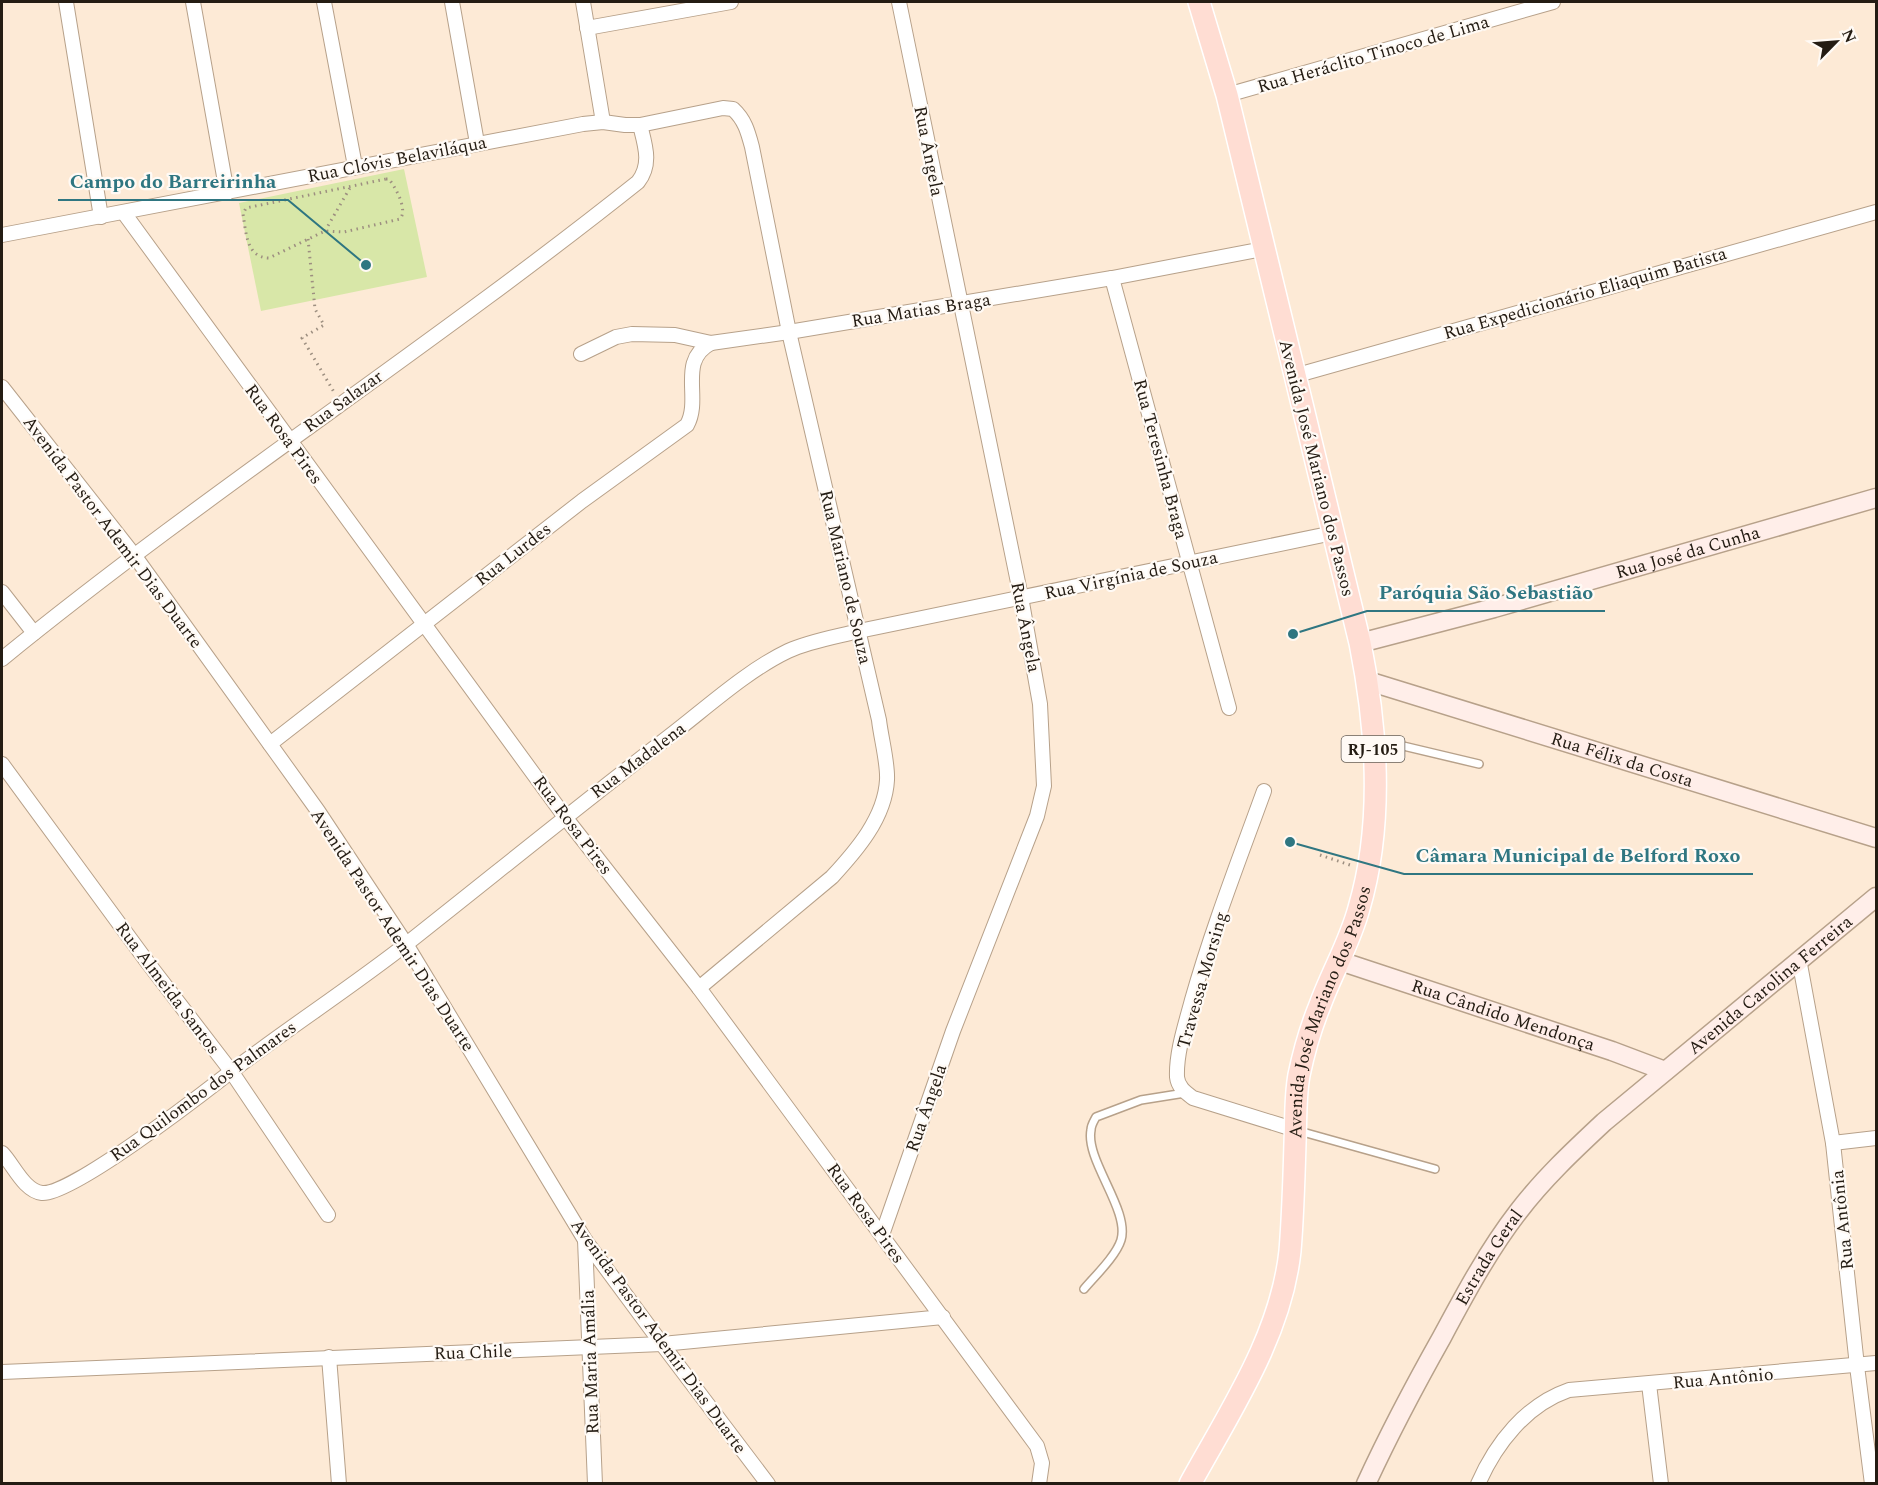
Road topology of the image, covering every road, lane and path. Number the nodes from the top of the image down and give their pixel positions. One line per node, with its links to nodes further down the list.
1 (66, 2): 21 (street)
2 (193, 2): 18 (street)
3 (324, 2): 16 (street)
4 (452, 2): 15 (street)
5 (583, 2): 10 (street)
6 (731, 2): 10 (street)
7 (899, 2): 27 (street, Rua Ângela)
8 (1199, 2): 11 (main road, Avenida José Mariano dos Passos / RJ-105)
9 (1553, 2): 11 (street, Rua Heráclito Tinoco de Lima)
10 (587, 28): 13 (street)
11 (1227, 95): 25 (main road, Avenida José Mariano dos Passos / RJ-105)
12 (723, 108): 14 (street, Rua Clóvis Belaviláqua); 28 (street, Rua Mariano de Souza)
13 (603, 122): 14 (street, Rua Clóvis Belaviláqua); 15 (street, Rua Clóvis Belaviláqua)
14 (640, 125): 33 (street, Rua Salazar)
15 (477, 143): 16 (street, Rua Clóvis Belaviláqua)
16 (355, 166): 18 (street, Rua Clóvis Belaviláqua)
17 (351, 186): 22 (path); 22 (path); 24 (path)
18 (227, 193): 20 (street, Rua Clóvis Belaviláqua)
19 (1876, 212): 31 (street, Rua Expedicionário Eliaquim Batista)
20 (124, 213): 21 (street, Rua Clóvis Belaviláqua); 34 (street, Rua Rosa Pires)
21 (101, 217): 23 (street, Rua Clóvis Belaviláqua)
22 (325, 231): 24 (path)
23 (2, 235)
24 (308, 239): 33 (path)
25 (1263, 249): 26 (street, Rua Matias Braga); 31 (main road, Avenida José Mariano dos Passos / RJ-105)
26 (1112, 278): 27 (street, Rua Matias Braga); 38 (street, Rua Teresinha Braga)
27 (960, 304): 28 (street, Rua Matias Braga); 40 (street, Rua Ângela)
28 (789, 332): 29 (street, Rua Matias Braga); 42 (street, Rua Mariano de Souza)
29 (711, 343): 30 (street, Rua Matias Braga); 41 (street, Rua Lurdes)
30 (581, 354)
31 (1294, 376): 36 (main road, Avenida José Mariano dos Passos / RJ-105)
32 (2, 387): 37 (street, Avenida Pastor Ademir Dias Duarte)
33 (340, 403): 34 (street, Rua Salazar)
34 (289, 441): 37 (street, Rua Salazar); 41 (street, Rua Rosa Pires)
35 (1876, 498): 44 (street, Rua José da Cunha)
36 (1333, 534): 38 (street, Rua Virgínia de Souza); 44 (main road, Avenida José Mariano dos Passos / RJ-105)
37 (134, 555): 43 (street, Rua Salazar); 49 (street, Avenida Pastor Ademir Dias Duarte)
38 (1189, 563): 40 (street, Rua Virgínia de Souza); 47 (street, Rua Teresinha Braga)
39 (2, 592): 43 (street)
40 (1021, 597): 42 (street, Rua Virgínia de Souza); 71 (street, Rua Ângela)
41 (425, 623): 49 (street, Rua Lurdes); 53 (street, Rua Rosa Pires)
42 (859, 630): 53 (street, Rua Madalena); 61 (street, Rua Mariano de Souza)
43 (33, 633): 45 (street, Rua Salazar)
44 (1360, 643): 46 (main road, Avenida José Mariano dos Passos / RJ-105)
45 (2, 659)
46 (1368, 681): 48 (main road, Avenida José Mariano dos Passos / RJ-105); 54 (street, Rua Félix da Costa)
47 (1229, 708)
48 (1372, 738): 51 (lane); 60 (main road, Avenida José Mariano dos Passos / RJ-105)
49 (270, 744): 58 (street, Avenida Pastor Ademir Dias Duarte)
50 (2, 764): 62 (street, Rua Almeida Santos)
51 (1479, 764)
52 (1264, 791): 64 (street, Travessa Morsing)
53 (565, 816): 58 (street, Rua Madalena); 61 (street, Rua Rosa Pires)
54 (1876, 838)
55 (1320, 855): 56 (path)
56 (1355, 866)
57 (1876, 897): 59 (street, Avenida Carolina Ferreira)
58 (406, 944): 62 (street, Rua Quilombo dos Palmares); 72 (street, Avenida Pastor Ademir Dias Duarte)
59 (1799, 959): 63 (street, Avenida Carolina Ferreira); 67 (street, Rua Antônia)
60 (1340, 961): 63 (street, Rua Cândido Mendonça); 65 (main road, Avenida José Mariano dos Passos / RJ-105)
61 (699, 988): 71 (street, Rua Rosa Pires)
62 (231, 1071): 68 (street, Rua Quilombo dos Palmares); 70 (street, Rua Almeida Santos)
63 (1665, 1071): 87 (street, Estrada Geral)
64 (1185, 1093): 65 (street); 73 (lane)
65 (1296, 1131): 69 (lane); 86 (main road, Avenida José Mariano dos Passos / RJ-105)
66 (1876, 1138): 67 (street)
67 (1833, 1143): 79 (street, Rua Antônia)
68 (2, 1153)
69 (1435, 1169)
70 (328, 1215)
71 (882, 1235): 74 (street, Rua Rosa Pires)
72 (585, 1240): 75 (street, Avenida Pastor Ademir Dias Duarte); 76 (street, Rua Maria Amália)
73 (1084, 1289)
74 (943, 1317): 75 (street, Rua Chile); 85 (street, Rua Rosa Pires)
75 (662, 1344): 76 (street, Rua Chile); 84 (street, Avenida Pastor Ademir Dias Duarte)
76 (588, 1348): 77 (street, Rua Chile); 83 (street, Rua Maria Amália)
77 (330, 1357): 80 (street, Rua Chile); 82 (street)
78 (1876, 1363): 79 (street, Rua Antônio)
79 (1857, 1366): 81 (street, Rua Antônio); 90 (street, Rua Antônia)
80 (2, 1372)
81 (1649, 1384): 88 (street, Rua Antônio); 89 (street)
82 (339, 1484)
83 (595, 1484)
84 (768, 1484)
85 (1039, 1484)
86 (1190, 1484)
87 (1366, 1484)
88 (1478, 1484)
89 (1661, 1484)
90 (1872, 1484)

